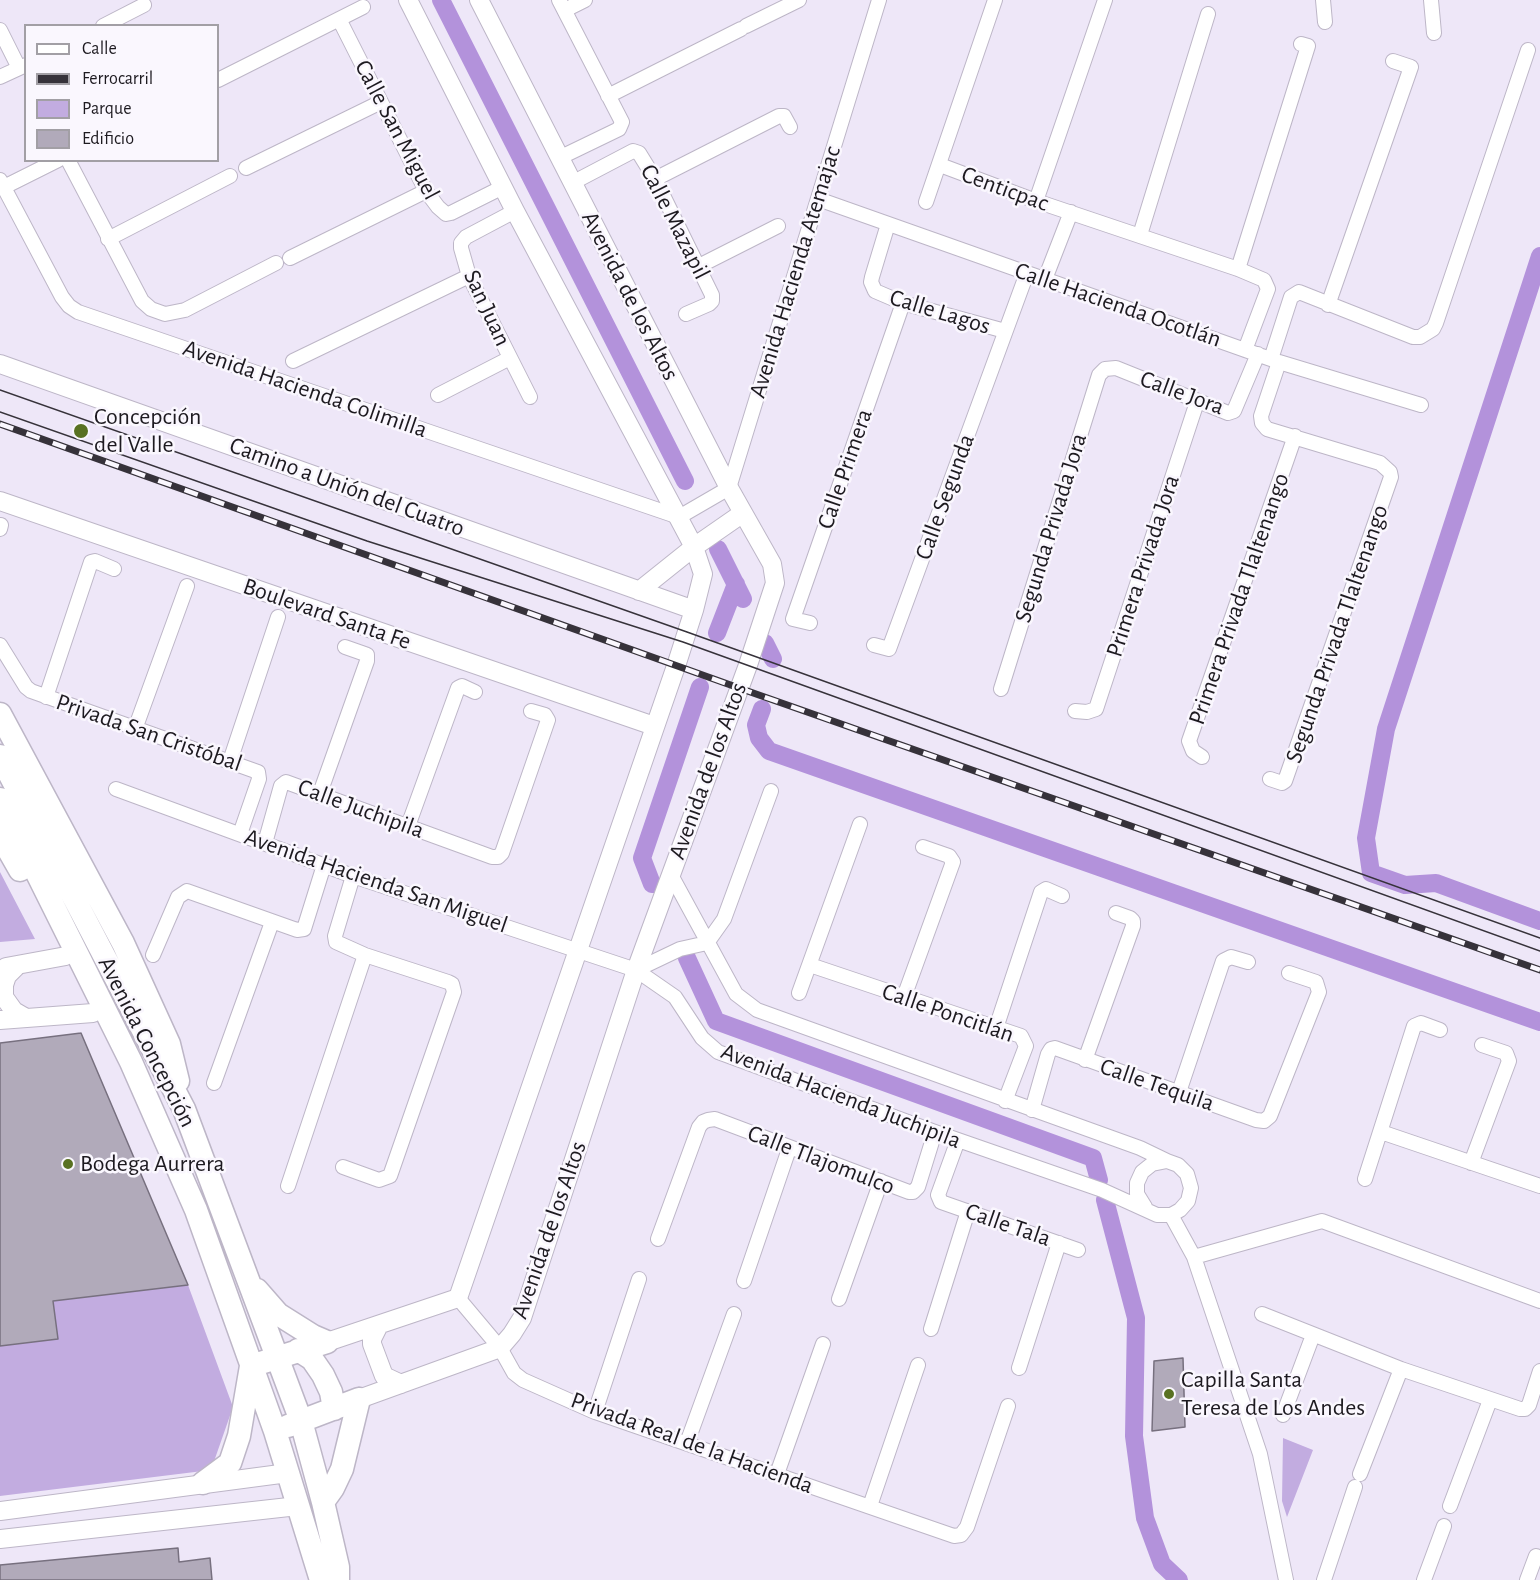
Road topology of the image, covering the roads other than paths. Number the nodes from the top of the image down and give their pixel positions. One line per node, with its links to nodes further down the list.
1 (408, 0): 37 (street)
2 (479, 0): 28 (street, Avenida de los Altos)
3 (585, 0): 11 (street)
4 (799, 0): 25 (street)
5 (879, 0): 39 (street, Avenida Hacienda Atemajac)
6 (995, 0): 31 (street)
7 (1105, 0): 40 (street)
8 (1323, 0): 15 (street)
9 (1431, 0): 18 (street)
10 (144, 5): 16 (street)
11 (562, 5): 25 (street)
12 (363, 7): 14 (street)
13 (1208, 14): 46 (street)
14 (339, 19): 24 (street); 26 (street, Calle San Miguel)
15 (1325, 22)
16 (107, 24)
17 (0, 30): 22 (street)
18 (1434, 33)
19 (1301, 44): 51 (street)
20 (1528, 50): 56 (street)
21 (1394, 61): 56 (street)
22 (22, 66): 23 (street)
23 (0, 77)
24 (219, 79)
25 (608, 96): 28 (street)
26 (381, 102): 32 (street); 38 (street, Calle San Miguel)
27 (790, 127): 34 (street)
28 (560, 158): 35 (street, Avenida de los Altos)
29 (53, 162): 36 (street)
30 (69, 162): 47 (street)
31 (940, 165): 40 (street, Centicpac); 41 (street)
32 (246, 168)
33 (230, 176): 47 (street)
34 (655, 179): 35 (street, Calle Mazapil); 50 (street, Calle Mazapil)
35 (572, 183): 69 (street, Avenida de los Altos)
36 (2, 184): 72 (street, Avenida Hacienda Colimilla)
37 (503, 188): 38 (street, Calle San Miguel); 42 (street)
38 (426, 191): 48 (street)
39 (818, 199): 44 (street, Calle Hacienda Ocotlán); 69 (street, Avenida Hacienda Atemajac)
40 (1036, 201): 43 (street, Centicpac)
41 (926, 202)
42 (515, 211): 53 (street, San Juan); 72 (street)
43 (1071, 212): 46 (street); 54 (street, Centicpac)
44 (888, 224): 52 (street, Calle Hacienda Ocotlán); 55 (street, Calle Lagos)
45 (778, 226): 50 (street)
46 (1140, 235): 51 (street)
47 (108, 239): 49 (street)
48 (290, 258)
49 (276, 263)
50 (699, 266): 57 (street, Calle Mazapil)
51 (1238, 269): 59 (street)
52 (1027, 273): 54 (street, Calle Hacienda Ocotlán); 58 (street)
53 (469, 276): 60 (street, San Juan); 61 (street)
54 (1045, 279): 59 (street, Calle Hacienda Ocotlán)
55 (903, 303): 58 (street, Calle Lagos); 79 (street, Calle Primera)
56 (1328, 305): 59 (street)
57 (686, 314)
58 (1005, 332): 81 (street, Calle Segunda)
59 (1263, 356): 66 (street, Calle Jora); 67 (street, Calle Hacienda Ocotlán); 68 (street)
60 (510, 358): 64 (street); 65 (street, San Juan)
61 (293, 361)
62 (0, 364): 76 (street, Camino a Unión del Cuatro)
63 (1105, 369): 66 (street, Calle Jora); 83 (street, Segunda Privada Jora)
64 (438, 395)
65 (530, 397)
66 (1197, 402): 87 (street, Primera Privada Jora)
67 (1421, 405)
68 (1295, 436): 92 (street, Primera Privada Tlaltenango); 94 (street, Segunda Privada Tlaltenango)
69 (729, 488): 71 (street, Avenida de los Altos); 72 (street)
70 (0, 501): 89 (street, Boulevard Santa Fe)
71 (743, 513): 73 (street); 106 (street, Avenida de los Altos)
72 (679, 517): 73 (street)
73 (694, 547): 76 (street); 77 (street)
74 (114, 569): 85 (street)
75 (187, 586): 90 (street)
76 (639, 591): 77 (street, Camino a Unión del Cuatro)
77 (694, 610): 89 (street)
78 (278, 617): 93 (street)
79 (810, 622)
80 (0, 645): 85 (street, Privada San Cristóbal)
81 (874, 645)
82 (345, 647): 97 (street)
83 (1001, 689)
84 (475, 692): 100 (street)
85 (46, 697): 90 (street, Privada San Cristóbal)
86 (531, 711): 100 (street, Calle Juchipila)
87 (1075, 711)
88 (0, 714): 133 (main road)
89 (654, 726): 112 (street)
90 (135, 729): 93 (street, Privada San Cristóbal)
91 (0, 756): 133 (main road, Avenida Concepción)
92 (1203, 757)
93 (230, 761): 101 (street, Privada San Cristóbal)
94 (1270, 779)
95 (116, 789): 101 (street, Avenida Hacienda San Miguel)
96 (771, 791): 111 (street)
97 (319, 796): 100 (street, Calle Juchipila); 103 (street, Calle Juchipila)
98 (0, 799): 135 (main road, Avenida Concepción)
99 (860, 824): 117 (street)
100 (408, 826)
101 (240, 834): 103 (street, Avenida Hacienda San Miguel)
102 (0, 835): 115 (main road)
103 (265, 843): 105 (street, Avenida Hacienda San Miguel)
104 (923, 847): 122 (street)
105 (324, 865): 107 (street, Avenida Hacienda San Miguel); 110 (street)
106 (670, 873): 111 (street, Avenida Hacienda Juchipila); 119 (street, Avenida de los Altos)
107 (353, 876): 112 (street, Avenida Hacienda San Miguel); 114 (street)
108 (1062, 896): 126 (street)
109 (1116, 913): 129 (street)
110 (272, 922): 113 (street); 130 (street)
111 (707, 943): 119 (street); 132 (street, Avenida Hacienda Juchipila)
112 (577, 952): 119 (street, Avenida Hacienda San Miguel); 157 (street)
113 (153, 955)
114 (364, 955): 142 (street); 145 (street)
115 (66, 956): 118 (street); 123 (main road)
116 (1248, 962): 131 (street)
117 (810, 965): 121 (street); 122 (street, Calle Poncitlán)
118 (9, 967): 124 (street)
119 (636, 970): 136 (street, Avenida Hacienda Juchipila); 167 (street, Avenida de los Altos)
120 (1289, 973): 131 (street, Calle Tequila)
121 (799, 993)
122 (904, 997): 126 (street, Calle Poncitlán)
123 (93, 1013): 124 (street); 135 (main road)
124 (26, 1018): 125 (street)
125 (0, 1020)
126 (996, 1028): 132 (street, Calle Poncitlán)
127 (1440, 1029): 137 (street)
128 (1482, 1045): 141 (street)
129 (1084, 1060): 131 (street, Calle Tequila); 134 (street, Calle Tequila)
130 (214, 1083)
131 (1179, 1092)
132 (1005, 1101): 134 (street, Avenida Hacienda Juchipila)
133 (184, 1109): 155 (main road, Avenida Concepción)
134 (1032, 1110): 140 (street, Avenida Hacienda Juchipila)
135 (155, 1121): 170 (main road, Avenida Concepción)
136 (935, 1132): 138 (street, Avenida Hacienda Juchipila); 144 (street, Calle Tlajomulco)
137 (1381, 1132): 141 (street); 143 (street)
138 (958, 1140): 147 (street, Avenida Hacienda Juchipila); 148 (street, Calle Tala)
139 (789, 1149): 144 (street, Calle Tlajomulco); 150 (street, Calle Tlajomulco); 156 (street)
140 (1167, 1161): 147 (street); 149 (street)
141 (1471, 1163): 146 (street)
142 (344, 1167)
143 (1365, 1179)
144 (881, 1181): 158 (street)
145 (288, 1186)
146 (1540, 1186)
147 (1145, 1208): 149 (street)
148 (968, 1211): 151 (street, Calle Tala); 163 (street)
149 (1171, 1215): 153 (street)
150 (657, 1239)
151 (1059, 1243): 152 (street, Calle Tala); 171 (street)
152 (1078, 1250)
153 (1194, 1257): 159 (street); 198 (street)
154 (639, 1279): 179 (street)
155 (249, 1281): 165 (main road); 168 (main road, Avenida Concepción)
156 (744, 1281)
157 (458, 1298): 162 (street); 167 (street, Privada Real de la Hacienda)
158 (839, 1299)
159 (1540, 1301)
160 (734, 1314): 183 (street)
161 (1262, 1314): 164 (street)
162 (379, 1325): 165 (street); 174 (street)
163 (931, 1329)
164 (1313, 1335): 172 (street); 180 (street)
165 (327, 1342): 168 (main road)
166 (823, 1344): 186 (street)
167 (500, 1348): 174 (street, Avenida de los Altos); 179 (street, Privada Real de la Hacienda)
168 (288, 1354): 170 (main road); 178 (main road); 181 (main road, Avenida Concepción)
169 (918, 1365): 190 (street)
170 (251, 1366): 182 (main road, Avenida Concepción); 187 (main road)
171 (1019, 1368)
172 (1401, 1370): 176 (street); 199 (street)
173 (1540, 1371): 176 (street)
174 (401, 1384): 175 (street, Avenida de los Altos)
175 (359, 1399): 178 (main road, Avenida de los Altos); 188 (main road)
176 (1490, 1400): 191 (street)
177 (1008, 1406): 190 (street, Privada Real de la Hacienda)
178 (334, 1409): 181 (main road, Avenida de los Altos)
179 (595, 1412): 183 (street, Privada Real de la Hacienda)
180 (1283, 1415)
181 (301, 1421): 182 (main road, Avenida de los Altos); 184 (main road, Avenida Concepción)
182 (275, 1431): 185 (main road, Avenida Concepción)
183 (687, 1443): 186 (street, Privada Real de la Hacienda)
184 (315, 1467): 185 (main road); 188 (main road, Avenida Concepción)
185 (288, 1473): 187 (street); 189 (main road, Avenida Concepción)
186 (777, 1474): 190 (street, Privada Real de la Hacienda)
187 (203, 1483): 192 (street)
188 (323, 1502): 189 (main road); 197 (main road, Avenida Concepción)
189 (298, 1506): 194 (street); 196 (main road, Avenida Concepción)
190 (870, 1506)
191 (1450, 1506)
192 (0, 1511)
193 (1444, 1526): 200 (street)
194 (0, 1539)
195 (1536, 1556): 201 (street)
196 (321, 1580)
197 (338, 1580)
198 (1286, 1580)
199 (1324, 1580)
200 (1424, 1580)
201 (1527, 1580)

